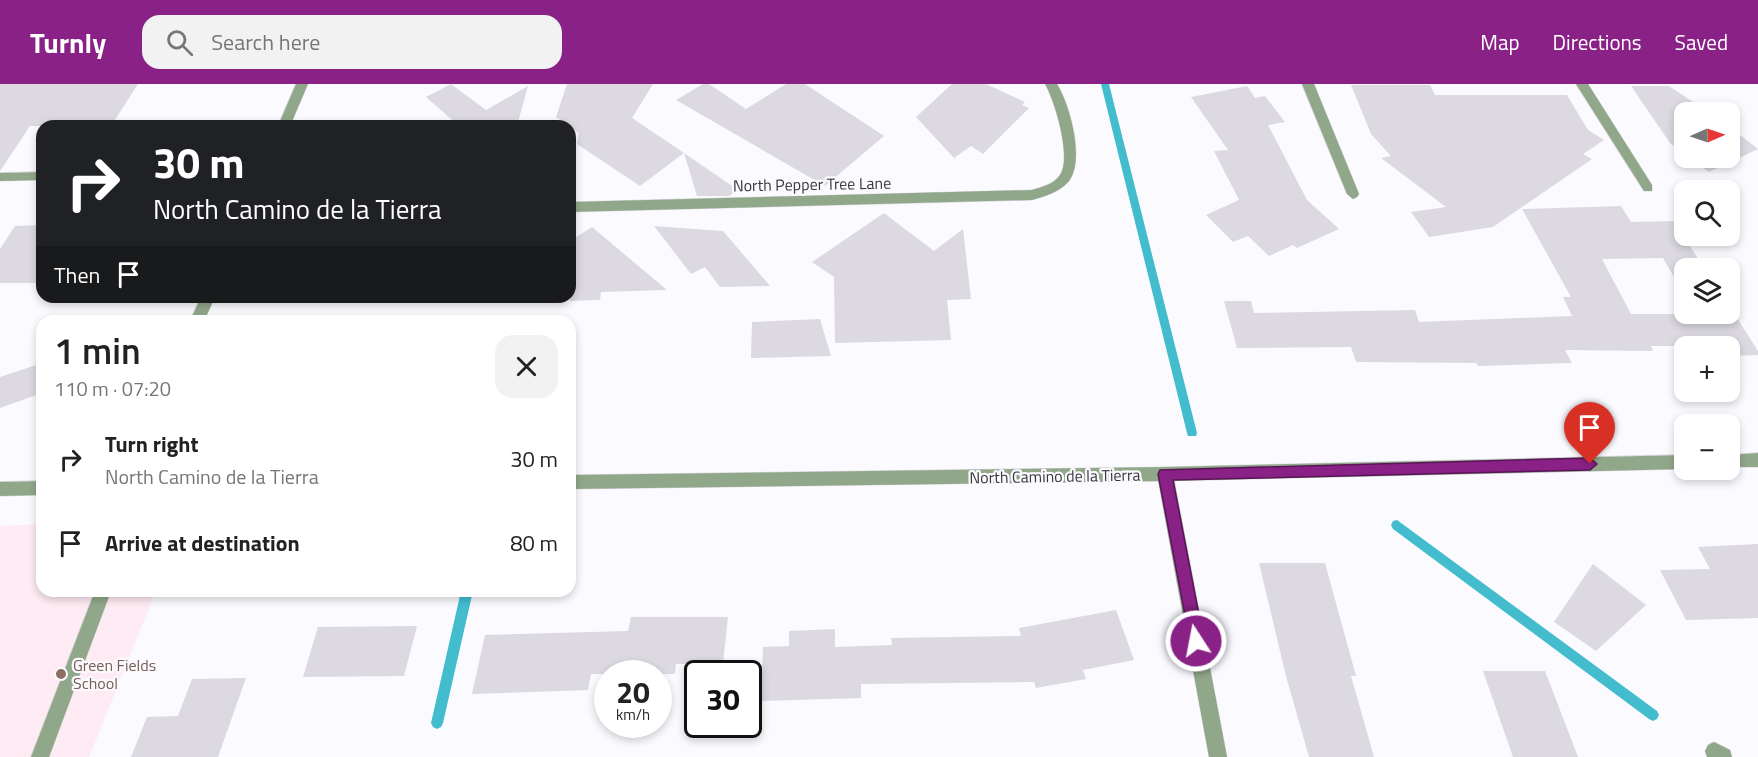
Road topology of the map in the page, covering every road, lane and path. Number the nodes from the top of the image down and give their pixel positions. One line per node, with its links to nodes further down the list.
1 (302, 84): 5 (street)
2 (1051, 84): 10 (street, North Pepper Tree Lane)
3 (1308, 84): 9 (street)
4 (1582, 84): 8 (street)
5 (287, 120)
6 (36, 176): 7 (street)
7 (0, 177)
8 (1648, 188)
9 (1353, 194)
10 (576, 207)
11 (1758, 460): 12 (street)
12 (1740, 461)
13 (1674, 462): 14 (street, North Camino de la Tierra)
14 (1165, 474): 15 (street, North Camino de la Tierra); 20 (street)
15 (576, 482)
16 (36, 488): 17 (street)
17 (0, 489)
18 (101, 597): 19 (street)
19 (40, 757)
20 (1218, 757)

